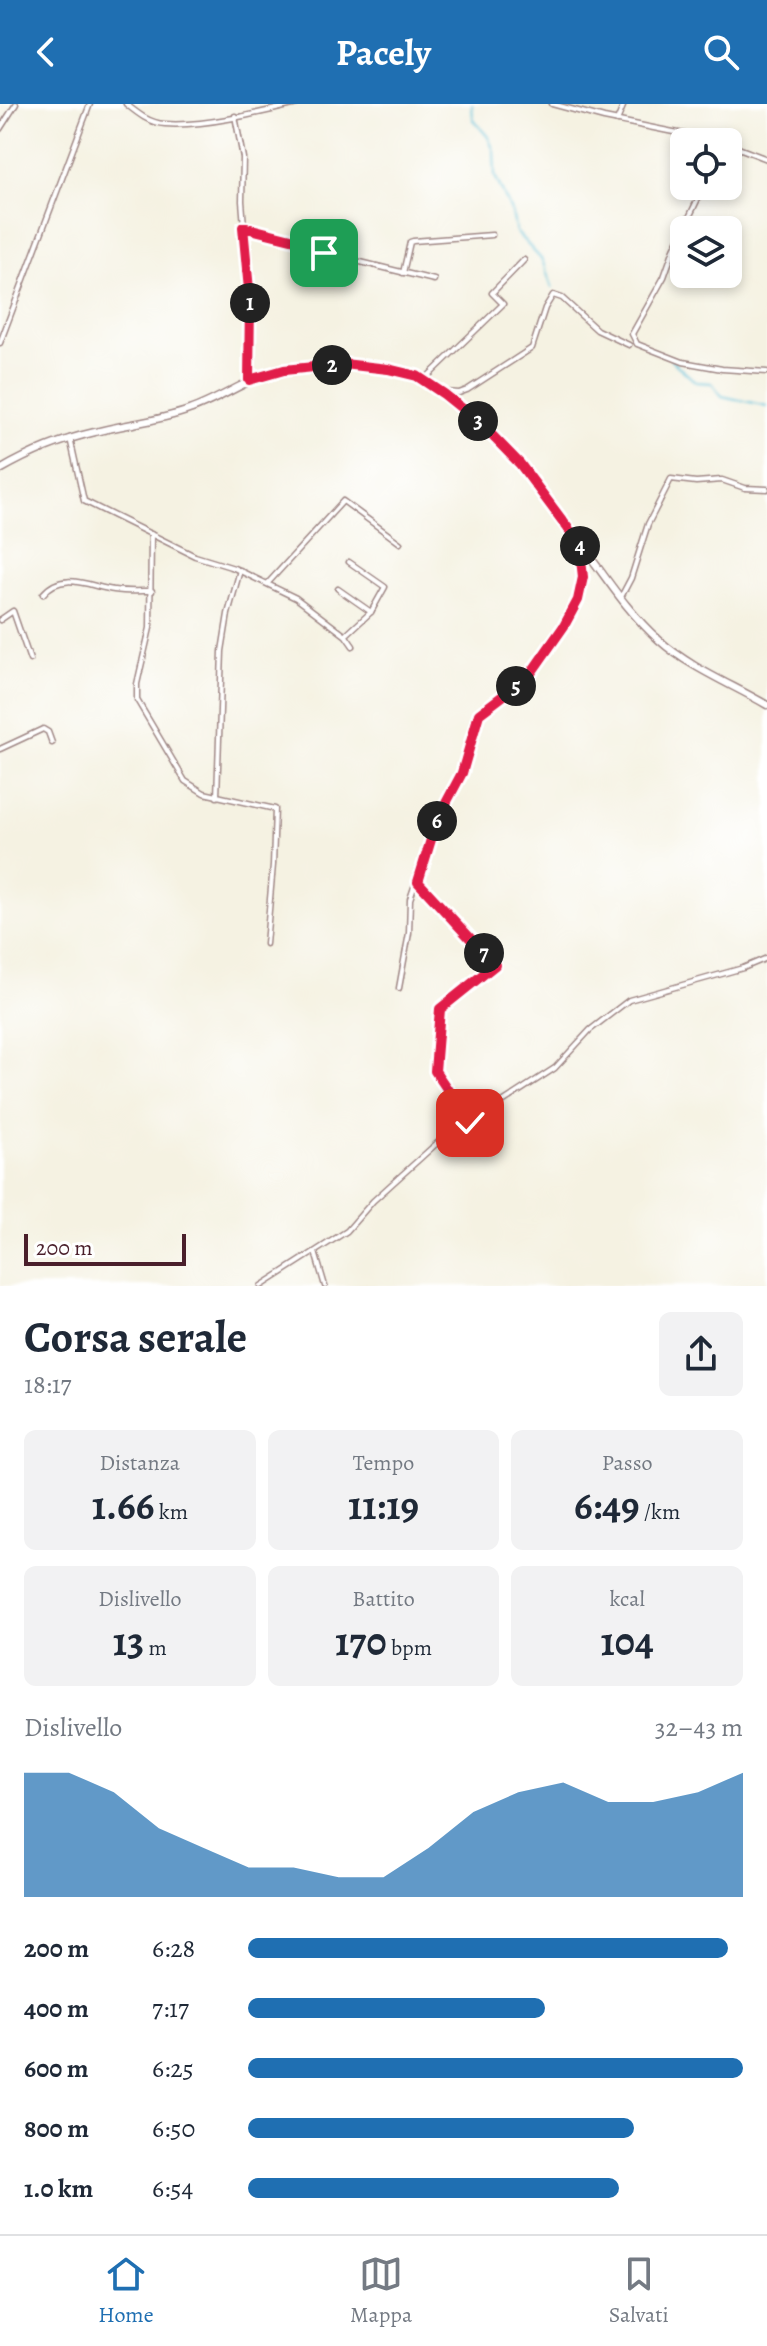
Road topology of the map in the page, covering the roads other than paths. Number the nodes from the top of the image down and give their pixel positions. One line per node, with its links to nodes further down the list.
1 (16, 104): 9 (street)
2 (90, 104): 19 (street)
3 (126, 104): 7 (street)
4 (297, 104): 7 (street)
5 (552, 104): 8 (street)
6 (624, 104): 8 (street)
7 (235, 116): 14 (street)
8 (617, 121): 10 (street)
9 (0, 129)
10 (670, 132)
11 (742, 149): 12 (street)
12 (767, 159)
13 (697, 200): 21 (street)
14 (243, 227): 17 (street); 22 (street)
15 (492, 235): 17 (street)
16 (524, 260): 23 (street)
17 (403, 273): 18 (street)
18 (434, 280)
19 (0, 343)
20 (629, 345): 24 (street)
21 (767, 372)
22 (249, 380): 23 (main road); 25 (main road)
23 (423, 381): 24 (main road)
24 (442, 392): 30 (main road)
25 (70, 438): 26 (main road); 28 (street)
26 (0, 470)
27 (767, 489): 37 (street)
28 (151, 534): 32 (street); 35 (street)
29 (400, 543): 33 (street)
30 (579, 543): 37 (main road); 47 (street)
31 (349, 562): 38 (street)
32 (240, 570): 33 (street); 46 (street)
33 (268, 583): 40 (street)
34 (338, 589): 38 (street)
35 (152, 591): 36 (street); 46 (street)
36 (43, 594)
37 (621, 597): 43 (main road)
38 (371, 612): 40 (street)
39 (0, 620): 42 (street)
40 (346, 635): 41 (street)
41 (353, 646)
42 (30, 660)
43 (767, 705)
44 (52, 743): 45 (street)
45 (0, 749)
46 (217, 797): 48 (street)
47 (418, 882): 50 (street); 51 (street)
48 (266, 944)
49 (767, 958): 51 (street)
50 (399, 988)
51 (470, 1123): 52 (street)
52 (315, 1252): 53 (street); 54 (street)
53 (261, 1286)
54 (325, 1286)

